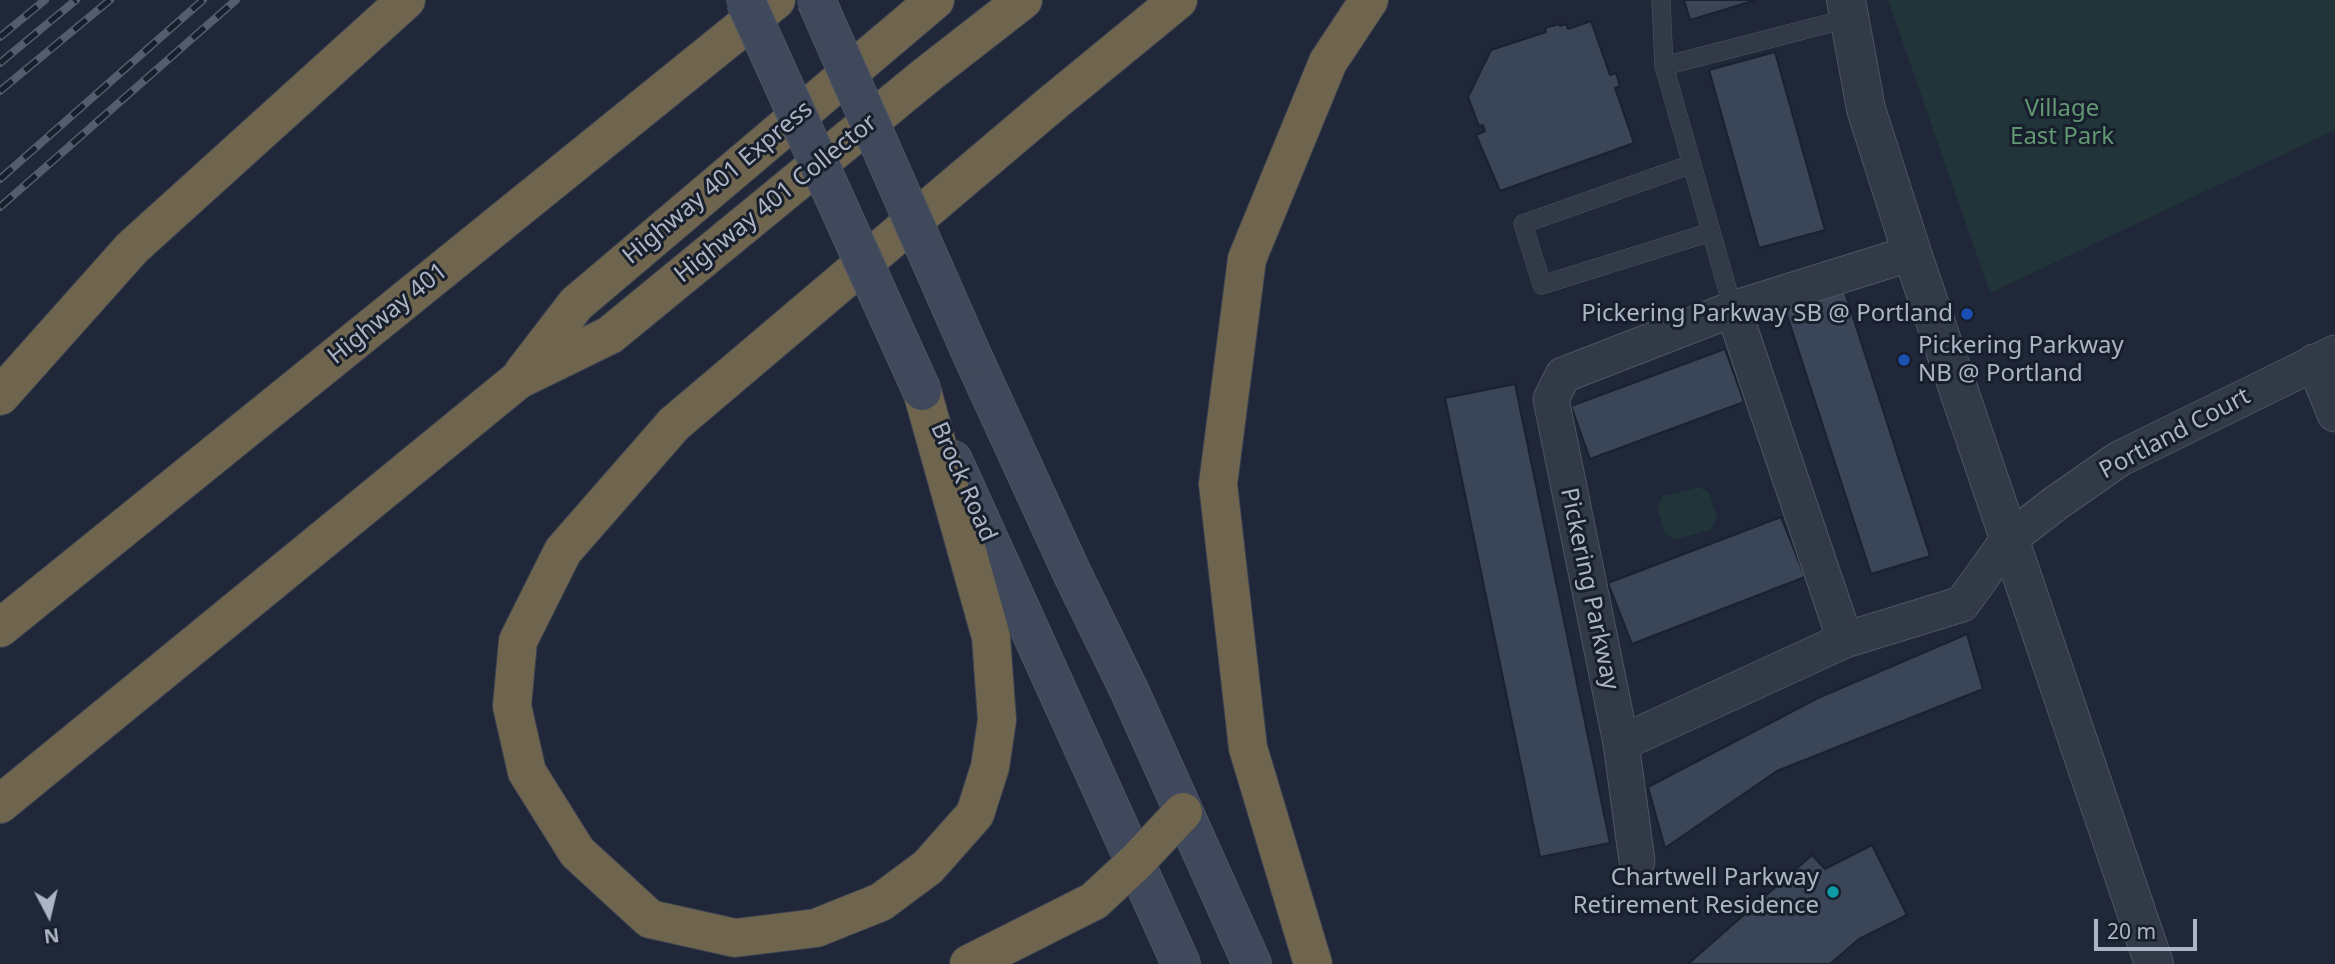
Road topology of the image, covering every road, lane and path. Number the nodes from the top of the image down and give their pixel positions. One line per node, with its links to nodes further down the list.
1 (406, 0): 19 (highway)
2 (745, 0): 18 (main road, Brock Road, bridge)
3 (776, 0): 22 (highway, Highway 401)
4 (816, 0): 26 (main road, bridge)
5 (935, 0): 17 (highway, Highway 401 Express)
6 (1023, 0): 17 (highway, Highway 401 Collector)
7 (1178, 0): 18 (highway)
8 (1369, 0): 32 (highway)
9 (1661, 0): 11 (lane)
10 (1848, 9): 11 (lane); 14 (street)
11 (1664, 66): 12 (lane)
12 (1692, 164): 13 (lane); 13 (lane)
13 (1711, 232): 15 (lane)
14 (1912, 253): 15 (street, Pickering Parkway); 21 (street)
15 (1733, 309): 23 (street); 24 (street, Pickering Parkway)
16 (2325, 357): 20 (street, Portland Court); 21 (street, Portland Court)
17 (518, 380): 25 (highway)
18 (922, 391): 28 (main road, Brock Road)
19 (0, 396)
20 (2335, 414)
21 (2008, 540): 23 (street); 33 (street)
22 (0, 628)
23 (1844, 640): 24 (street)
24 (1621, 743): 27 (street, Pickering Parkway)
25 (0, 804)
26 (1183, 812): 28 (highway); 31 (main road)
27 (1637, 861)
28 (1136, 862): 29 (highway); 30 (main road, Brock Road)
29 (969, 964)
30 (1181, 964)
31 (1251, 964)
32 (1313, 964)
33 (2154, 964)

